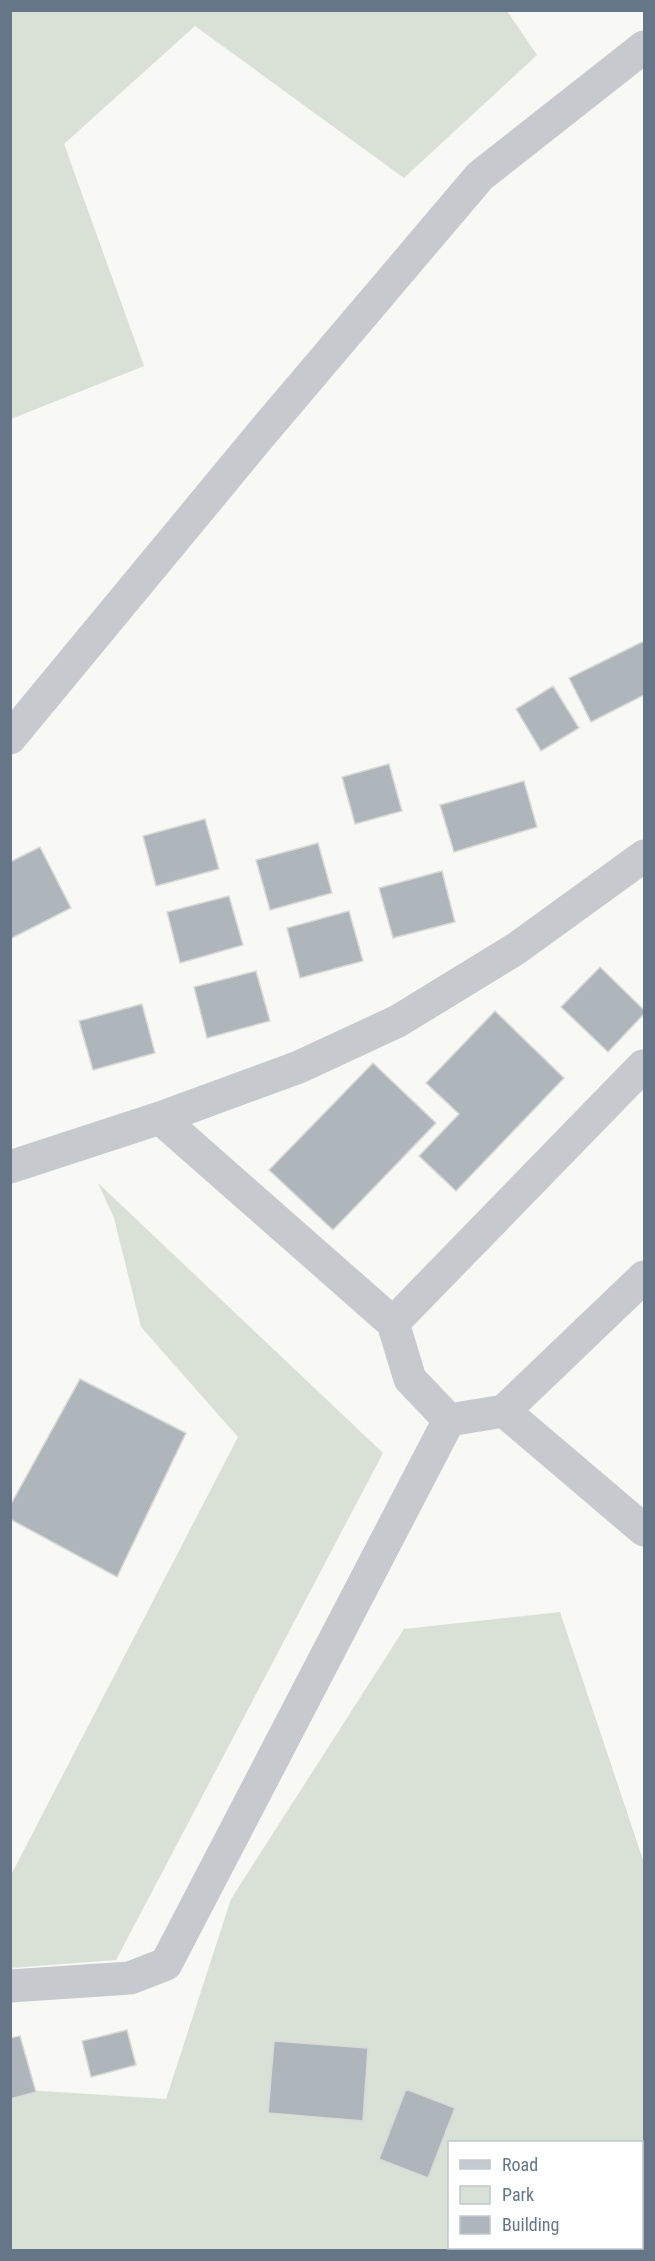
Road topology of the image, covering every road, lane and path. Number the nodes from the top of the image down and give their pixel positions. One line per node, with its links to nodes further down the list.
1 (645, 47): 2 (street)
2 (10, 738)
3 (645, 856): 5 (street)
4 (644, 1066): 8 (street)
5 (160, 1118): 6 (street); 8 (street)
6 (10, 1167)
7 (645, 1276): 9 (street)
8 (393, 1323): 10 (street)
9 (504, 1411): 10 (street); 11 (street)
10 (449, 1420): 12 (street)
11 (645, 1530)
12 (10, 1986)

